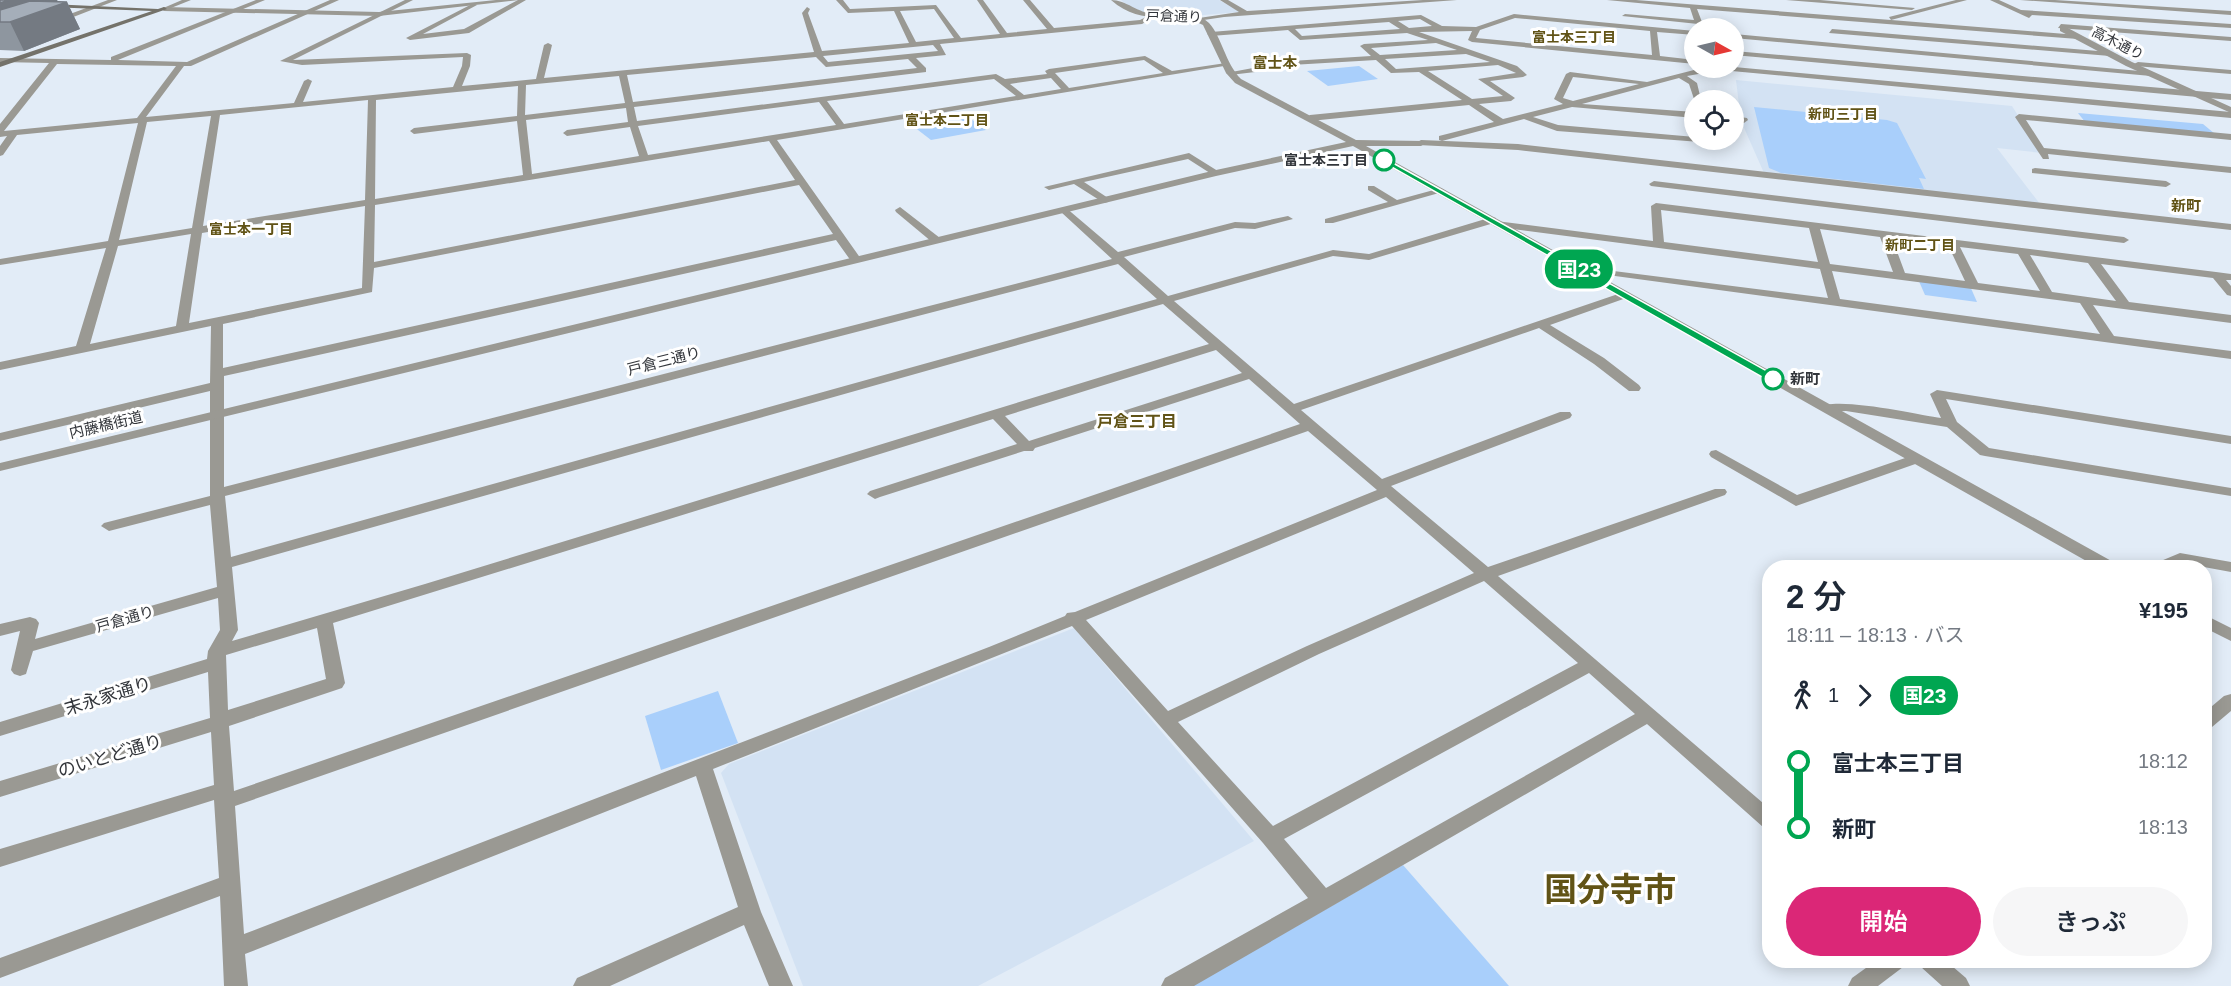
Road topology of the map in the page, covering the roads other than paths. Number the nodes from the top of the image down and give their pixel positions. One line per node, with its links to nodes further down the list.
1 (114, 0): 26 (street)
2 (188, 0): 28 (street)
3 (262, 0): 31 (street)
4 (336, 0): 34 (street)
5 (410, 0): 36 (street)
6 (516, 0): 24 (street)
7 (524, 0): 24 (street)
8 (839, 0): 30 (street)
9 (884, 0): 30 (street)
10 (980, 0): 63 (street)
11 (1026, 0): 59 (street)
12 (1114, 0): 41 (street, 戸倉通り)
13 (1223, 0): 37 (street)
14 (1454, 0): 22 (street, 戸倉通り)
15 (1610, 0): 27 (street)
16 (1789, 0): 32 (street)
17 (1931, 0): 23 (street)
18 (1964, 0): 23 (street)
19 (1993, 0): 33 (street)
20 (2023, 0): 35 (street)
21 (1378, 2): 22 (street, 戸倉通り); 37 (street, 戸倉通り)
22 (1404, 2)
23 (1952, 2): 32 (street)
24 (481, 3): 36 (street)
25 (41, 5): 26 (main road)
26 (94, 7): 28 (main road); 47 (street)
27 (1693, 7): 39 (street); 46 (street)
28 (164, 9): 31 (street); 88 (main road)
29 (807, 9): 81 (street)
30 (894, 9): 70 (street); 75 (street)
31 (235, 10): 34 (street); 91 (street)
32 (1929, 10): 40 (street)
33 (2022, 12): 45 (street); 51 (street)
34 (307, 13): 36 (street); 94 (street)
35 (2231, 13)
36 (379, 14): 113 (street)
37 (1247, 14): 44 (street, 戸倉通り)
38 (1601, 14): 49 (street)
39 (1612, 15)
40 (1908, 15): 42 (street); 46 (street)
41 (1150, 17): 44 (street, 戸倉通り); 59 (street)
42 (1934, 18)
43 (1390, 19): 52 (street); 53 (street); 55 (street)
44 (1199, 20): 62 (street)
45 (2042, 21)
46 (1873, 22): 58 (street); 60 (street)
47 (45, 24)
48 (1494, 24): 49 (street); 50 (street); 56 (street)
49 (1603, 24): 57 (street)
50 (1517, 26)
51 (2231, 26)
52 (1290, 28): 55 (street); 62 (street)
53 (1440, 28): 55 (street); 56 (street)
54 (2063, 29): 58 (street); 65 (street, 高木通り); 69 (street, 高木通り)
55 (1407, 30): 71 (street)
56 (1477, 30): 67 (street); 86 (street)
57 (1653, 30): 61 (street); 68 (street)
58 (1983, 30): 65 (street)
59 (1052, 31): 63 (street)
60 (1832, 31): 72 (street); 80 (street)
61 (1684, 32)
62 (1211, 34): 97 (street)
63 (1005, 36): 70 (street)
64 (1744, 37): 72 (street)
65 (2078, 37): 80 (street, 高木通り)
66 (1644, 38): 68 (street)
67 (1555, 39)
68 (1656, 39): 77 (street)
69 (2231, 39)
70 (960, 41): 73 (street)
71 (1442, 41): 78 (street); 84 (street)
72 (1795, 42): 83 (street); 85 (street)
73 (936, 43): 75 (street); 82 (street)
74 (548, 45): 109 (street)
75 (914, 45): 81 (street)
76 (1645, 47): 77 (street)
77 (1656, 48): 86 (street)
78 (1470, 51): 84 (street); 92 (street)
79 (1744, 54): 83 (street)
80 (2110, 54): 95 (street, 高木通り)
81 (819, 55): 82 (street); 101 (street)
82 (910, 56): 124 (street)
83 (1765, 56): 93 (street); 104 (street)
84 (1378, 57): 97 (street); 98 (street)
85 (1957, 57): 104 (street); 105 (street)
86 (1656, 58): 90 (street)
87 (0, 60): 88 (street)
88 (14, 60): 89 (street); 96 (main road)
89 (55, 61): 91 (street); 137 (street)
90 (1684, 61)
91 (107, 62): 94 (street)
92 (1501, 63): 98 (street); 121 (street)
93 (1744, 63)
94 (182, 64): 132 (street)
95 (2129, 64): 100 (street); 105 (street, 高木通り)
96 (0, 65)
97 (1228, 69): 102 (street); 131 (street)
98 (1420, 69): 121 (street)
99 (1744, 70): 128 (street)
100 (2231, 72)
101 (623, 74): 109 (street); 124 (street)
102 (1172, 74): 106 (street); 115 (street)
103 (1684, 74): 107 (street)
104 (1969, 74): 116 (street)
105 (2151, 74): 116 (street, 高木通り)
106 (1052, 75): 110 (street); 115 (street)
107 (1681, 75): 111 (street); 114 (street)
108 (308, 81): 123 (street)
109 (539, 82): 112 (street)
110 (1003, 82): 119 (street); 120 (street)
111 (1653, 83): 122 (street); 122 (street)
112 (522, 84): 113 (street); 130 (street)
113 (456, 90): 118 (street)
114 (1695, 90)
115 (1067, 91): 119 (street)
116 (2196, 94): 117 (street); 125 (street, 高木通り)
117 (2231, 97)
118 (372, 98): 123 (street); 167 (street)
119 (1023, 98): 135 (street)
120 (821, 99): 134 (street); 135 (street)
121 (1467, 101): 131 (street); 133 (street)
122 (1570, 104): 127 (street); 129 (street)
123 (297, 105): 126 (street)
124 (630, 105): 130 (street); 134 (street)
125 (2231, 110)
126 (216, 113): 132 (street); 179 (street)
127 (1684, 114)
128 (2231, 116)
129 (1526, 117): 133 (street); 145 (street)
130 (521, 118): 136 (street); 158 (street)
131 (1310, 118): 144 (street)
132 (141, 120): 138 (street); 184 (street)
133 (1502, 123): 143 (street)
134 (633, 124): 139 (street); 151 (street)
135 (842, 127): 141 (street)
136 (414, 131)
137 (0, 132): 138 (street)
138 (14, 133): 149 (street)
139 (567, 133)
140 (2231, 138): 148 (street)
141 (772, 139): 151 (street); 160 (street)
142 (2080, 140): 150 (street)
143 (1421, 142): 144 (street, 内藤橋街道); 152 (street)
144 (1354, 143): 156 (street, 内藤橋街道); 165 (street)
145 (1664, 149): 146 (street); 152 (street); 154 (street)
146 (1684, 149)
147 (1727, 150): 154 (street)
148 (2041, 150): 150 (street); 157 (street)
149 (0, 153)
150 (2092, 156): 153 (street)
151 (645, 159): 158 (street)
152 (1651, 161): 169 (street)
153 (2231, 170)
154 (1736, 171): 162 (street)
155 (2035, 171): 157 (street)
156 (1216, 173): 159 (street); 166 (street, 内藤橋街道)
157 (2058, 173): 161 (street)
158 (528, 178): 167 (street)
159 (1075, 181): 163 (street); 166 (street)
160 (800, 182): 181 (street); 192 (street)
161 (2166, 184)
162 (1858, 185): 169 (street); 178 (street)
163 (1049, 187)
164 (1371, 188): 168 (street)
165 (1441, 191): 168 (street); 175 (street)
166 (1104, 200): 171 (street, 内藤橋街道)
167 (371, 203): 179 (street); 192 (street)
168 (1396, 203): 174 (street)
169 (1867, 209): 180 (street); 183 (street)
170 (900, 210): 182 (street)
171 (1065, 210): 182 (street, 内藤橋街道); 188 (street)
172 (1220, 216): 176 (street)
173 (1288, 219): 176 (street, 戸倉三通り)
174 (1329, 220)
175 (1495, 222): 185 (street); 194 (street); 202 (street)
176 (1235, 225): 188 (street, 戸倉三通り)
177 (1814, 226): 180 (street); 185 (street); 193 (street)
178 (2231, 228)
179 (198, 230): 184 (street); 209 (street)
180 (1880, 234): 186 (street); 196 (street)
181 (839, 236): 189 (street); 216 (street)
182 (936, 240): 189 (street, 内藤橋街道)
183 (2124, 240)
184 (113, 244): 191 (street); 212 (street)
185 (1659, 244): 193 (street)
186 (1953, 244): 187 (street); 198 (street)
187 (2022, 252): 190 (street); 201 (street)
188 (1118, 258): 202 (street); 235 (street, 戸倉三通り)
189 (855, 259): 220 (street, 内藤橋街道)
190 (2092, 260): 195 (street); 205 (street)
191 (0, 262)
192 (369, 266): 207 (street)
193 (1825, 266): 196 (street); 204 (street)
194 (1578, 268): 200 (street); 204 (street)
195 (2216, 275): 197 (street); 199 (street)
196 (1900, 276): 198 (street)
197 (2231, 277)
198 (1973, 285): 201 (street)
199 (2231, 293)
200 (1625, 295): 208 (street); 218 (street)
201 (2048, 295): 203 (street)
202 (1167, 300): 211 (street); 240 (street)
203 (2084, 300): 205 (street); 210 (street)
204 (1835, 303): 210 (street)
205 (2126, 306): 206 (street)
206 (2231, 319)
207 (216, 321): 209 (street); 216 (street)
208 (1541, 324): 217 (street); 219 (street)
209 (183, 327): 212 (street)
210 (2109, 338): 213 (street)
211 (1220, 345): 215 (street); 221 (street, 末永家通り)
212 (82, 349): 214 (street)
213 (2231, 356)
214 (0, 366)
215 (1253, 374): 219 (street); 227 (street)
216 (218, 379): 220 (street); 225 (street)
217 (1634, 388)
218 (1826, 408): 223 (street); 229 (street)
219 (1292, 409): 224 (street)
220 (219, 414): 230 (street, 内藤橋街道); 235 (street)
221 (996, 414): 227 (street); 246 (street, 末永家通り)
222 (1565, 415): 231 (street)
223 (1951, 424): 226 (street); 233 (street)
224 (1311, 425): 231 (street); 262 (street)
225 (0, 437)
226 (2231, 440)
227 (1028, 448): 234 (street)
228 (1716, 454): 229 (street)
229 (1916, 459): 237 (street)
230 (0, 467)
231 (1383, 488): 243 (street); 245 (street)
232 (1720, 492): 243 (street)
233 (2231, 492)
234 (876, 494)
235 (217, 495): 236 (street, 戸倉三通り); 240 (street)
236 (109, 526)
237 (2096, 560)
238 (2176, 560): 239 (street)
239 (2191, 560)
240 (223, 564): 244 (street)
241 (2212, 564): 242 (street)
242 (2231, 567)
243 (1486, 574): 252 (street); 257 (street)
244 (224, 591): 250 (street, 戸倉通り); 251 (street)
245 (1073, 618): 257 (street); 260 (street)
246 (324, 620): 251 (street, 末永家通り); 258 (street, のいとど通り)
247 (2212, 625): 249 (street)
248 (0, 630): 250 (street)
249 (2231, 635)
250 (27, 647): 253 (street)
251 (216, 657): 258 (street); 259 (street, 末永家通り)
252 (1591, 664): 255 (street); 264 (street)
253 (20, 670)
254 (2231, 701): 256 (street)
255 (1648, 715): 263 (street); 267 (street)
256 (2212, 716)
257 (1165, 720): 264 (street)
258 (220, 722): 261 (street, のいとど通り); 262 (street)
259 (0, 729)
260 (702, 764): 268 (street); 269 (street)
261 (0, 789)
262 (224, 796): 265 (street); 266 (street)
263 (1762, 814)
264 (1270, 837): 267 (street)
265 (0, 858)
266 (230, 883): 269 (street); 270 (street)
267 (1323, 900): 276 (street)
268 (750, 912): 274 (street); 275 (street)
269 (234, 948): 273 (street)
270 (0, 968)
271 (1884, 968): 277 (street)
272 (1938, 968): 278 (street)
273 (236, 986)
274 (585, 986)
275 (781, 986)
276 (1173, 986)
277 (1860, 986)
278 (1958, 986)

